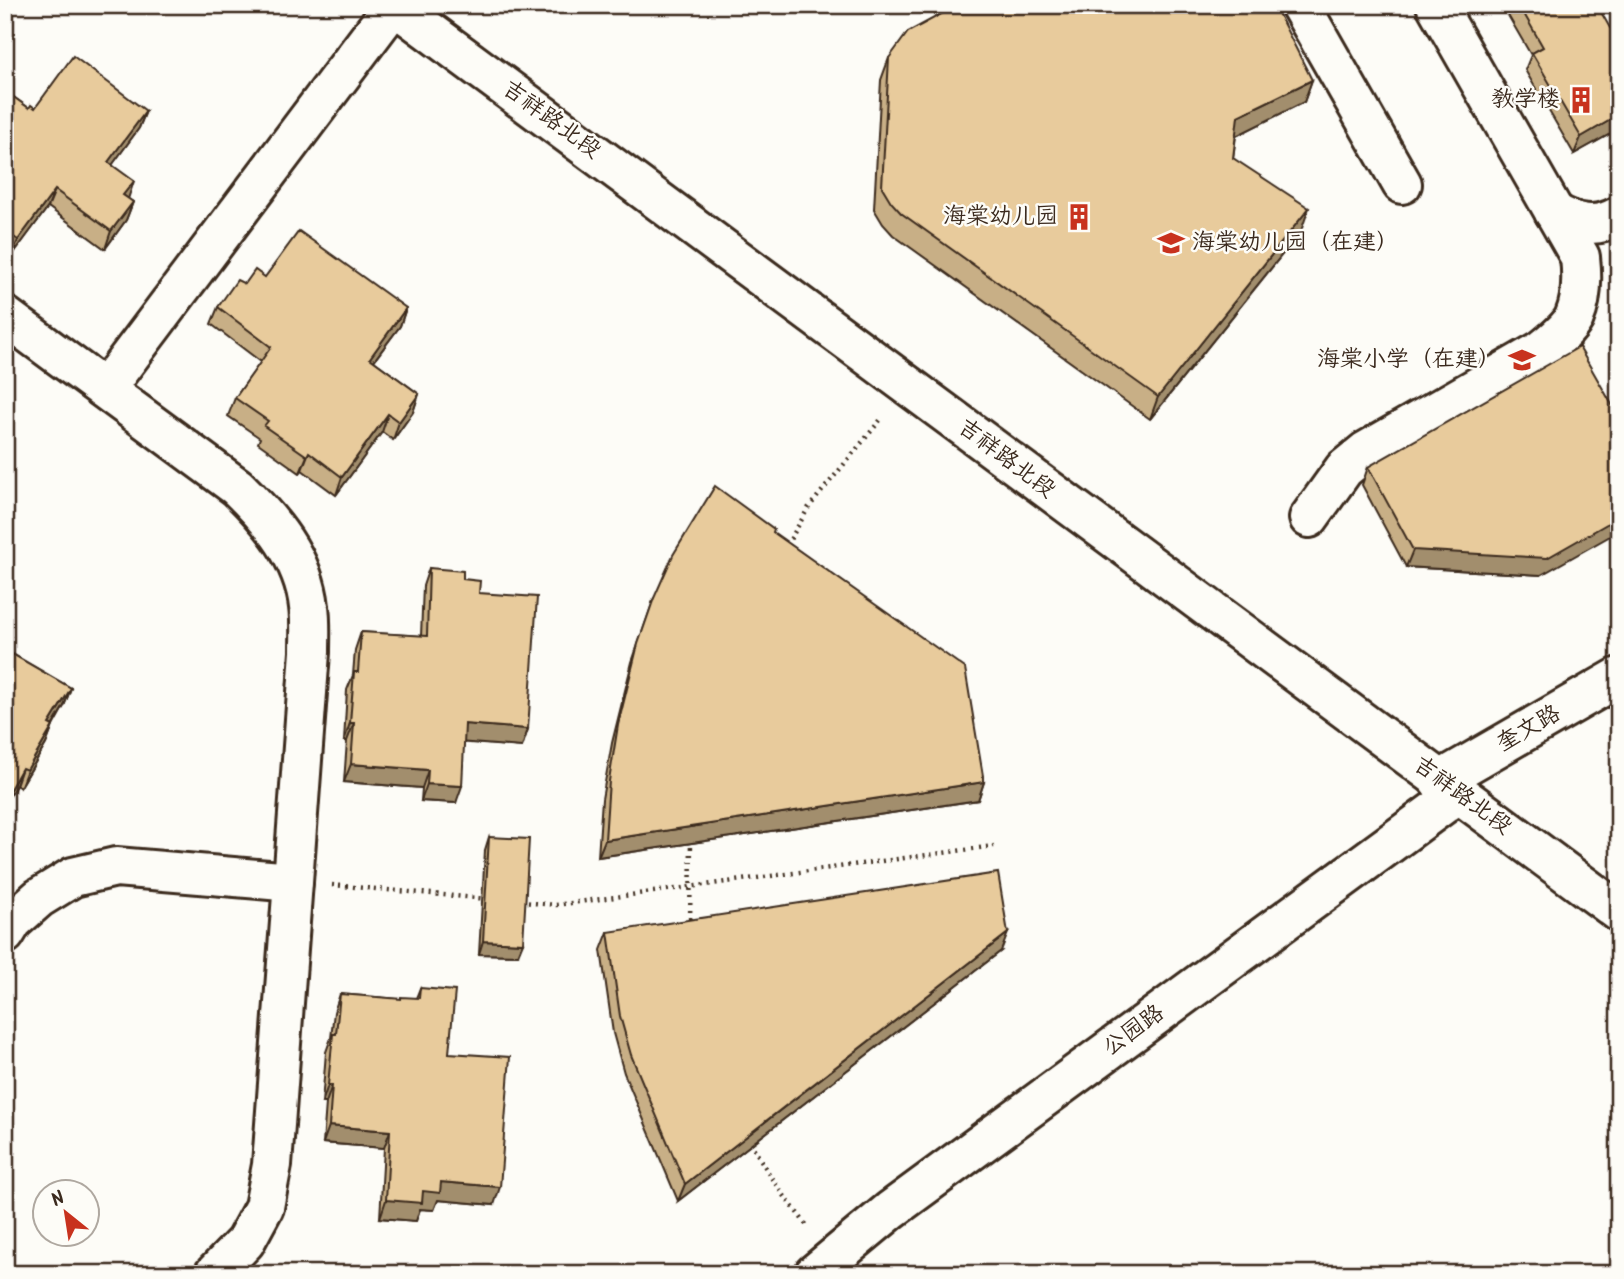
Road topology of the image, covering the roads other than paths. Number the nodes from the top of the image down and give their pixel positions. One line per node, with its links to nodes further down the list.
1 (394, 5): 9 (street); 12 (street, 吉祥路北段)
2 (1300, 5): 4 (street)
3 (1436, 5): 5 (street)
4 (1402, 184)
5 (1554, 212): 6 (street); 7 (street)
6 (1616, 218): 7 (street)
7 (1582, 274): 10 (street)
8 (5, 316): 9 (street)
9 (105, 390): 13 (street)
10 (1309, 518)
11 (1619, 677): 12 (street, 奎文路)
12 (1449, 787): 14 (street, 吉祥路北段); 16 (street, 公园路)
13 (293, 882): 15 (street); 17 (street)
14 (1619, 912)
15 (5, 934)
16 (814, 1255)
17 (214, 1274)

